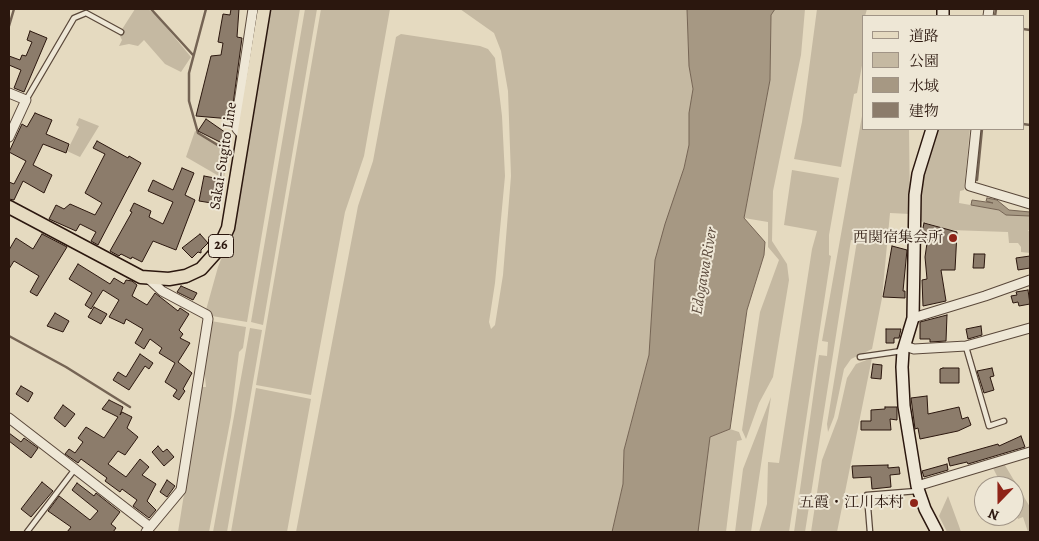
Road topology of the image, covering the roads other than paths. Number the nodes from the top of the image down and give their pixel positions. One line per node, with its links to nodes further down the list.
1 (253, 9): 9 (street)
2 (264, 9): 9 (main road, Sakai-Sugito Line / 26)
3 (121, 32): 5 (lane)
4 (9, 93): 5 (street)
5 (26, 100): 8 (street)
6 (932, 130): 14 (main road)
7 (976, 130): 10 (street)
8 (9, 137)
9 (244, 137): 12 (main road, Sakai-Sugito Line / 26)
10 (1030, 204)
11 (9, 207): 12 (main road, Sakai-Sugito Line / 26)
12 (149, 279): 24 (street)
13 (1030, 280): 14 (street)
14 (914, 318): 17 (main road)
15 (1030, 328): 16 (street)
16 (966, 346): 17 (street); 20 (lane)
17 (904, 349): 18 (lane); 23 (main road)
18 (860, 357)
19 (9, 418): 22 (street)
20 (1004, 421)
21 (1030, 452): 23 (street)
22 (75, 469): 24 (street); 25 (lane)
23 (918, 489): 26 (lane); 27 (main road)
24 (148, 530)
25 (27, 532)
26 (870, 532)
27 (937, 532)

